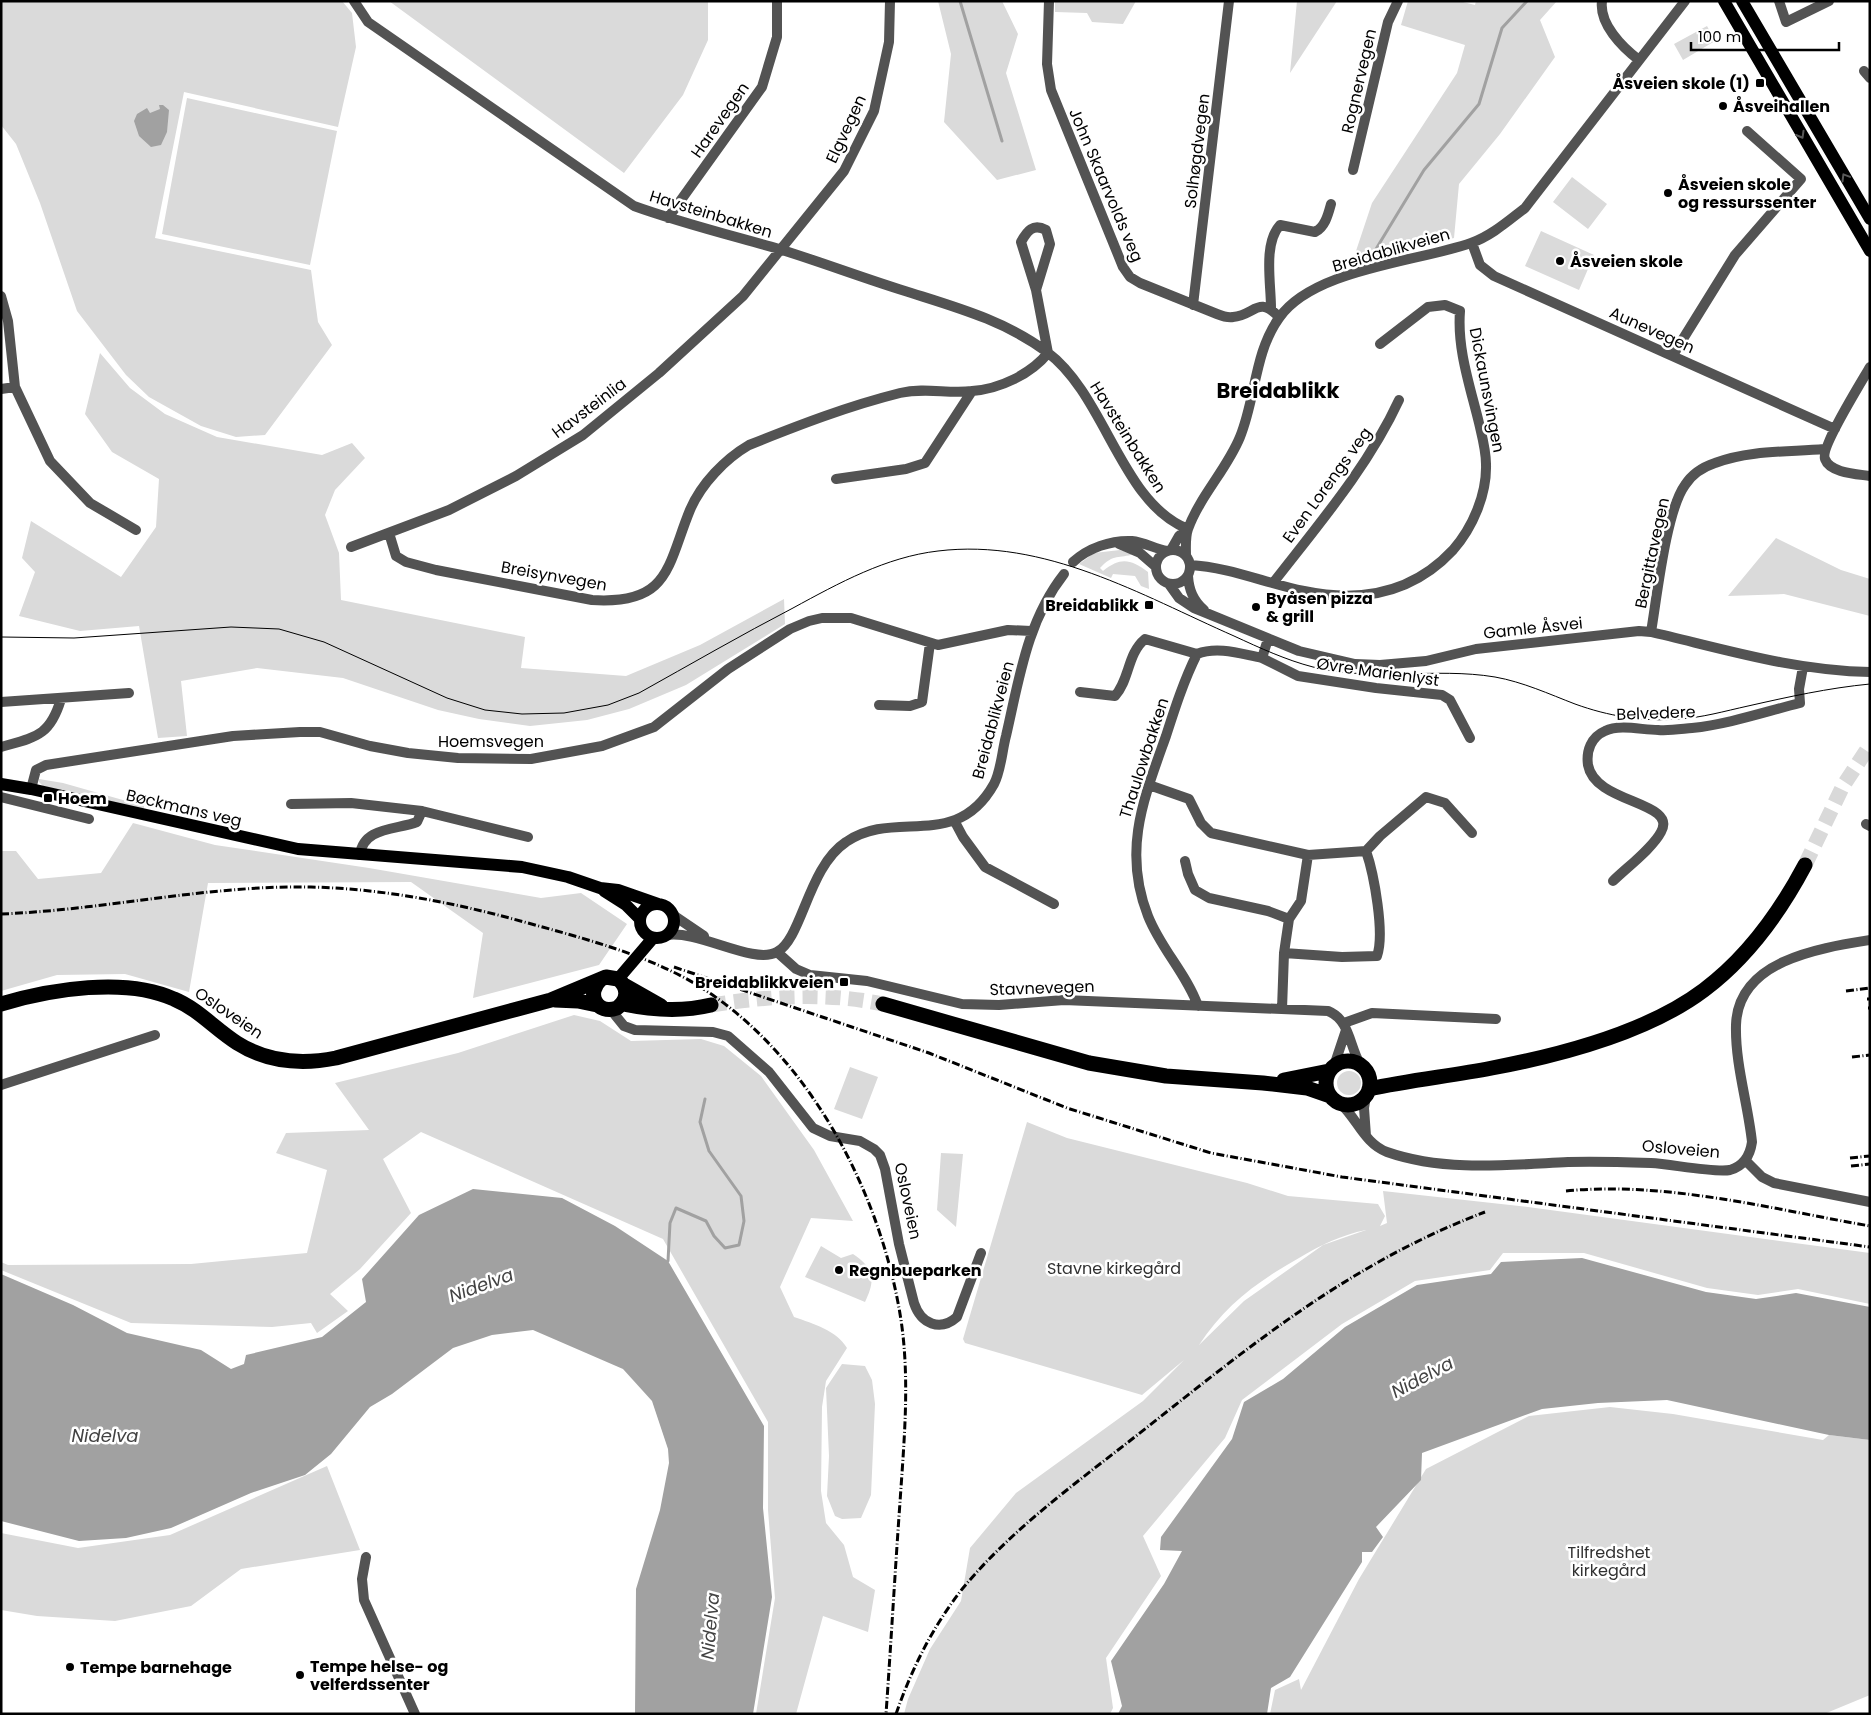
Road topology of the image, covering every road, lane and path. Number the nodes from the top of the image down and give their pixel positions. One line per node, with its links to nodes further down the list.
1 (354, 1): 17 (street, Havsteinbakken)
2 (777, 1): 17 (street, Harevegen)
3 (890, 1): 20 (street, Elgvegen)
4 (1048, 1): 24 (street, John Skaarvolds veg)
5 (1229, 1): 24 (street, Solhøgdvegen)
6 (1398, 1): 15 (street, Rognervegen)
7 (1602, 1): 13 (street)
8 (1685, 1): 13 (street, Breidablikveien)
9 (1724, 1): 21 (main road, one-way to 21)
10 (1742, 1): 18 (main road, one-way to 10)
11 (1779, 1): 12 (street)
12 (1829, 1)
13 (1639, 60): 19 (street, Breidablikveien)
14 (1747, 131): 29 (street)
15 (1353, 170)
16 (1331, 204): 25 (street)
17 (668, 218): 20 (street, Havsteinbakken)
18 (1870, 219)
19 (1472, 243): 26 (street, Breidablikveien); 29 (street, Aunevegen)
20 (781, 250): 28 (street, Havsteinbakken); 41 (street, Havsteinlia)
21 (1870, 251)
22 (1036, 290): 22 (street); 28 (street)
23 (1, 296): 31 (street)
24 (1193, 305): 25 (street, John Skaarvolds veg)
25 (1271, 308): 26 (street)
26 (1280, 317): 39 (street, Breidablikveien)
27 (1380, 344): 50 (street, Dickaunsvingen)
28 (1048, 353): 33 (street, Breisynvegen); 39 (street, Havsteinbakken)
29 (1673, 355): 35 (street, Aunevegen)
30 (1870, 367): 35 (street)
31 (15, 387): 32 (street); 40 (street)
32 (1, 389)
33 (972, 392): 38 (street); 41 (street, Breisynvegen)
34 (1399, 400): 50 (street, Even Lorengs veg)
35 (1835, 428): 36 (street)
36 (1824, 449): 37 (street); 54 (street, Bergittavegen)
37 (1870, 476)
38 (836, 479)
39 (1188, 529): 44 (street, Breidablikveien); 45 (street, Breidablikveien)
40 (136, 530)
41 (389, 533): 43 (street, Havsteinlia)
42 (1116, 542): 44 (street); 46 (street); 47 (street)
43 (351, 547)
44 (1169, 550): 45 (street); 47 (street)
45 (1188, 560): 49 (street); 50 (street, Dickaunsvingen)
46 (1073, 562)
47 (1156, 566): 51 (street)
48 (1064, 574): 53 (street, Breidablikveien)
49 (1188, 576): 51 (street); 52 (street, Gamle Åsvei)
50 (1274, 583)
51 (1169, 584): 52 (street, Gamle Åsvei)
52 (1207, 612): 55 (street, Gamle Åsvei)
53 (1031, 631): 56 (street, Hoemsvegen); 75 (street, Breidablikveien)
54 (1651, 632): 55 (street, Gamle Åsvei); 59 (street, Gamle Åsvei)
55 (1268, 639): 58 (street)
56 (930, 643): 65 (street); 70 (street, Hoemsvegen)
57 (1197, 654): 58 (street); 61 (street); 69 (street, Thaulowbakken)
58 (1262, 658): 66 (street, Øvre Marienlyst)
59 (1803, 667): 60 (street, Gamle Åsvei); 83 (street, Belvedere)
60 (1870, 672)
61 (1080, 692)
62 (130, 693): 63 (street)
63 (61, 699): 64 (street); 67 (street)
64 (1, 702)
65 (879, 705)
66 (1470, 738)
67 (1, 747)
68 (1, 784): 70 (main road, Bøckmans veg)
69 (1149, 785): 80 (street); 102 (street, Thaulowbakken)
70 (31, 789): 79 (main road, Bøckmans veg)
71 (1, 797): 74 (street)
72 (291, 804): 73 (street)
73 (422, 811): 77 (street); 79 (street)
74 (89, 819)
75 (955, 822): 86 (street); 93 (street)
76 (1472, 833): 78 (street)
77 (528, 836)
78 (1366, 851): 80 (street); 94 (street)
79 (360, 855): 84 (main road, Bøckmans veg)
80 (1308, 855): 88 (street)
81 (1185, 861): 88 (street)
82 (1804, 865): 111 (highway)
83 (1613, 881)
84 (600, 888): 85 (main road, Bøckmans veg); 89 (main road, Bøckmans veg)
85 (658, 904): 87 (main road); 89 (main road)
86 (1054, 904)
87 (673, 915): 90 (main road); 91 (street)
88 (1289, 919): 94 (street)
89 (645, 929): 90 (main road); 96 (main road)
90 (667, 935): 91 (street)
91 (709, 940): 93 (street)
92 (1870, 940): 117 (street)
93 (777, 952): 102 (street, Stavnevegen)
94 (1284, 953): 105 (street)
95 (600, 979): 96 (highway); 97 (highway, Osloveien); 100 (highway)
96 (621, 982): 103 (highway); 104 (highway)
97 (551, 1000): 98 (highway, Osloveien); 100 (highway, Osloveien)
98 (1, 1004)
99 (884, 1004): 112 (highway)
100 (597, 1005): 103 (highway)
101 (711, 1005): 104 (highway)
102 (1198, 1006): 105 (street, Stavnevegen)
103 (617, 1007): 104 (highway); 119 (street, Osloveien)
104 (664, 1008)
105 (1282, 1009): 107 (street, Stavnevegen)
106 (1496, 1019): 107 (street)
107 (1345, 1026): 109 (street); 110 (street)
108 (155, 1035): 113 (street)
109 (1362, 1066): 110 (highway); 111 (highway); 114 (highway)
110 (1332, 1069): 112 (highway); 115 (highway)
111 (1424, 1078): 114 (highway)
112 (1263, 1083): 115 (highway)
113 (1, 1085)
114 (1368, 1093): 115 (highway); 116 (street)
115 (1335, 1100): 116 (street, Osloveien)
116 (1366, 1137): 117 (street, Osloveien)
117 (1746, 1161): 118 (street)
118 (1870, 1202)
119 (981, 1253)
120 (366, 1557): 121 (street)
121 (415, 1714)

